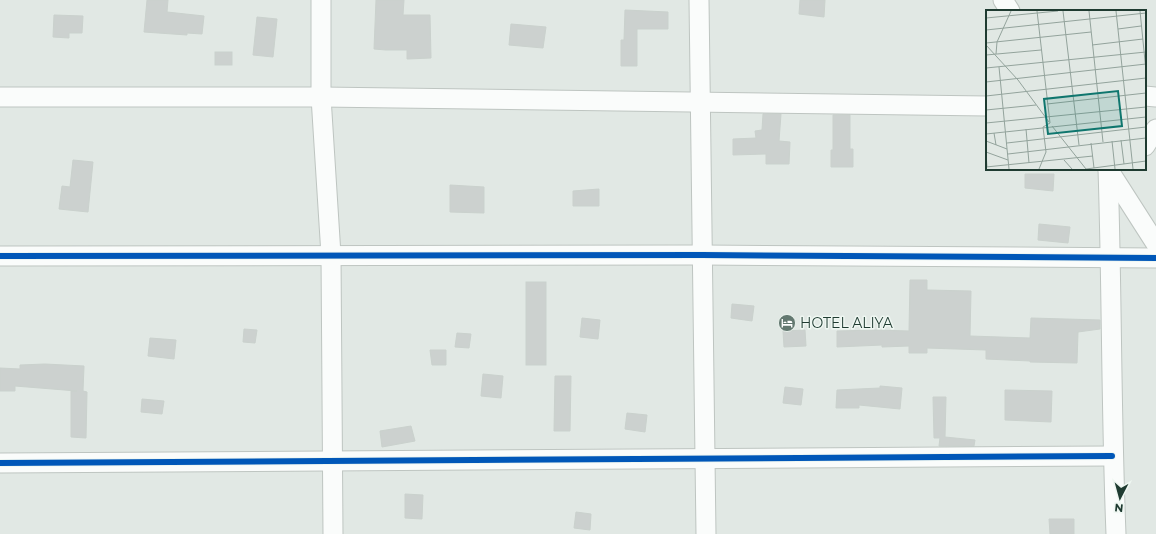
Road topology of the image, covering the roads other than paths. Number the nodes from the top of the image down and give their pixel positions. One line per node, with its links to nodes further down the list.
1 (321, 0): 7 (street)
2 (699, 0): 9 (street)
3 (1003, 0): 4 (street)
4 (1009, 10)
5 (1146, 96): 8 (street)
6 (0, 97): 7 (street)
7 (321, 97): 9 (street); 17 (street)
8 (1156, 97)
9 (700, 102): 10 (street); 16 (street)
10 (986, 106)
11 (1156, 129): 12 (street)
12 (1146, 144)
13 (1108, 170): 19 (street)
14 (1109, 170): 15 (street)
15 (1156, 244)
16 (702, 254): 17 (street); 19 (street); 22 (street)
17 (331, 255): 18 (street); 23 (street)
18 (0, 256)
19 (1111, 258): 20 (street); 21 (street)
20 (1156, 258)
21 (1112, 456): 22 (street); 27 (street)
22 (704, 459): 23 (street); 26 (street)
23 (333, 460): 24 (street); 25 (street)
24 (0, 463)
25 (333, 534)
26 (706, 534)
27 (1116, 534)

